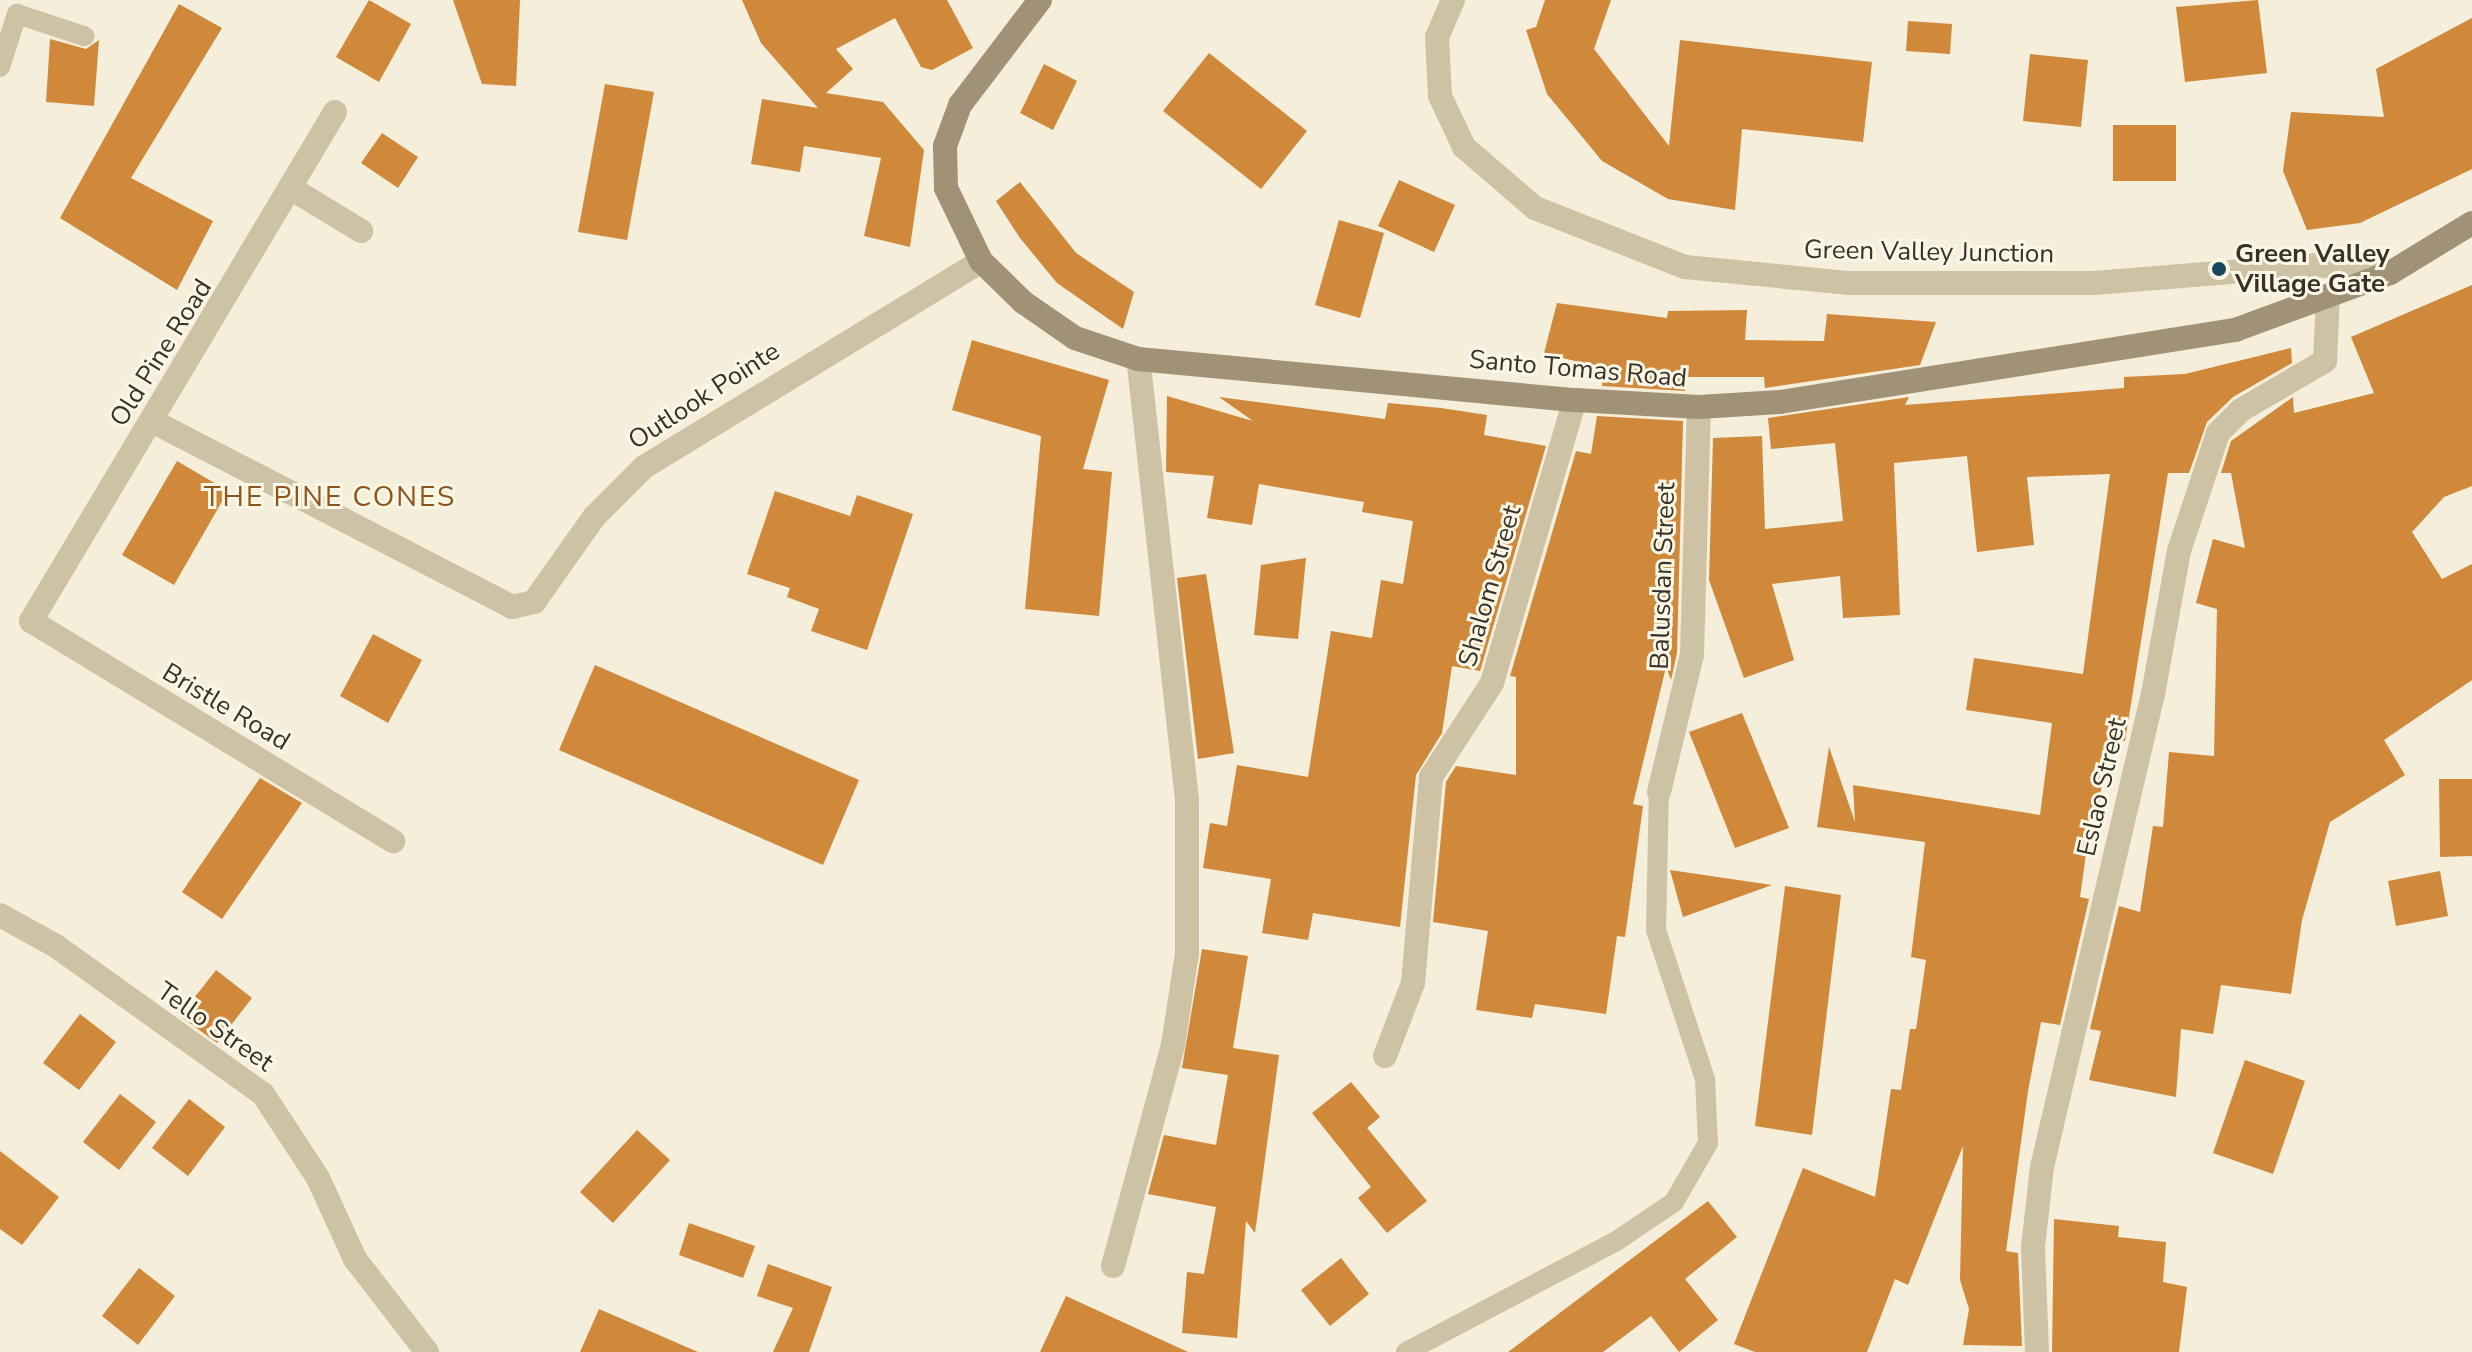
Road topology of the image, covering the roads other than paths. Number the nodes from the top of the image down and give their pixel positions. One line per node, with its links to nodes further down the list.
1 (1040, 0): 9 (street, Santo Tomas Road)
2 (1453, 0): 10 (street, Green Valley Junction)
3 (84, 36): 4 (lane)
4 (0, 67)
5 (335, 112): 6 (street, Old Pine Road)
6 (292, 189): 8 (street); 15 (street, Old Pine Road)
7 (2472, 223): 10 (street, Santo Tomas Road)
8 (361, 231)
9 (981, 261): 12 (street, Santo Tomas Road); 15 (street, Outlook Pointe)
10 (2390, 273): 11 (street, Santo Tomas Road)
11 (2328, 296): 14 (street, Santo Tomas Road); 24 (street, Eslao Street)
12 (1138, 359): 13 (street, Santo Tomas Road); 21 (street)
13 (1575, 400): 14 (street, Santo Tomas Road); 20 (street, Shalom Street)
14 (1699, 407): 17 (street, Balusdan Street)
15 (154, 422): 16 (street, Old Pine Road)
16 (31, 621): 18 (street, Bristle Road)
17 (1659, 792): 23 (lane)
18 (393, 841)
19 (0, 915): 22 (street, Tello Street)
20 (1385, 1056)
21 (1113, 1266)
22 (427, 1352)
23 (1406, 1352)
24 (2037, 1352)

